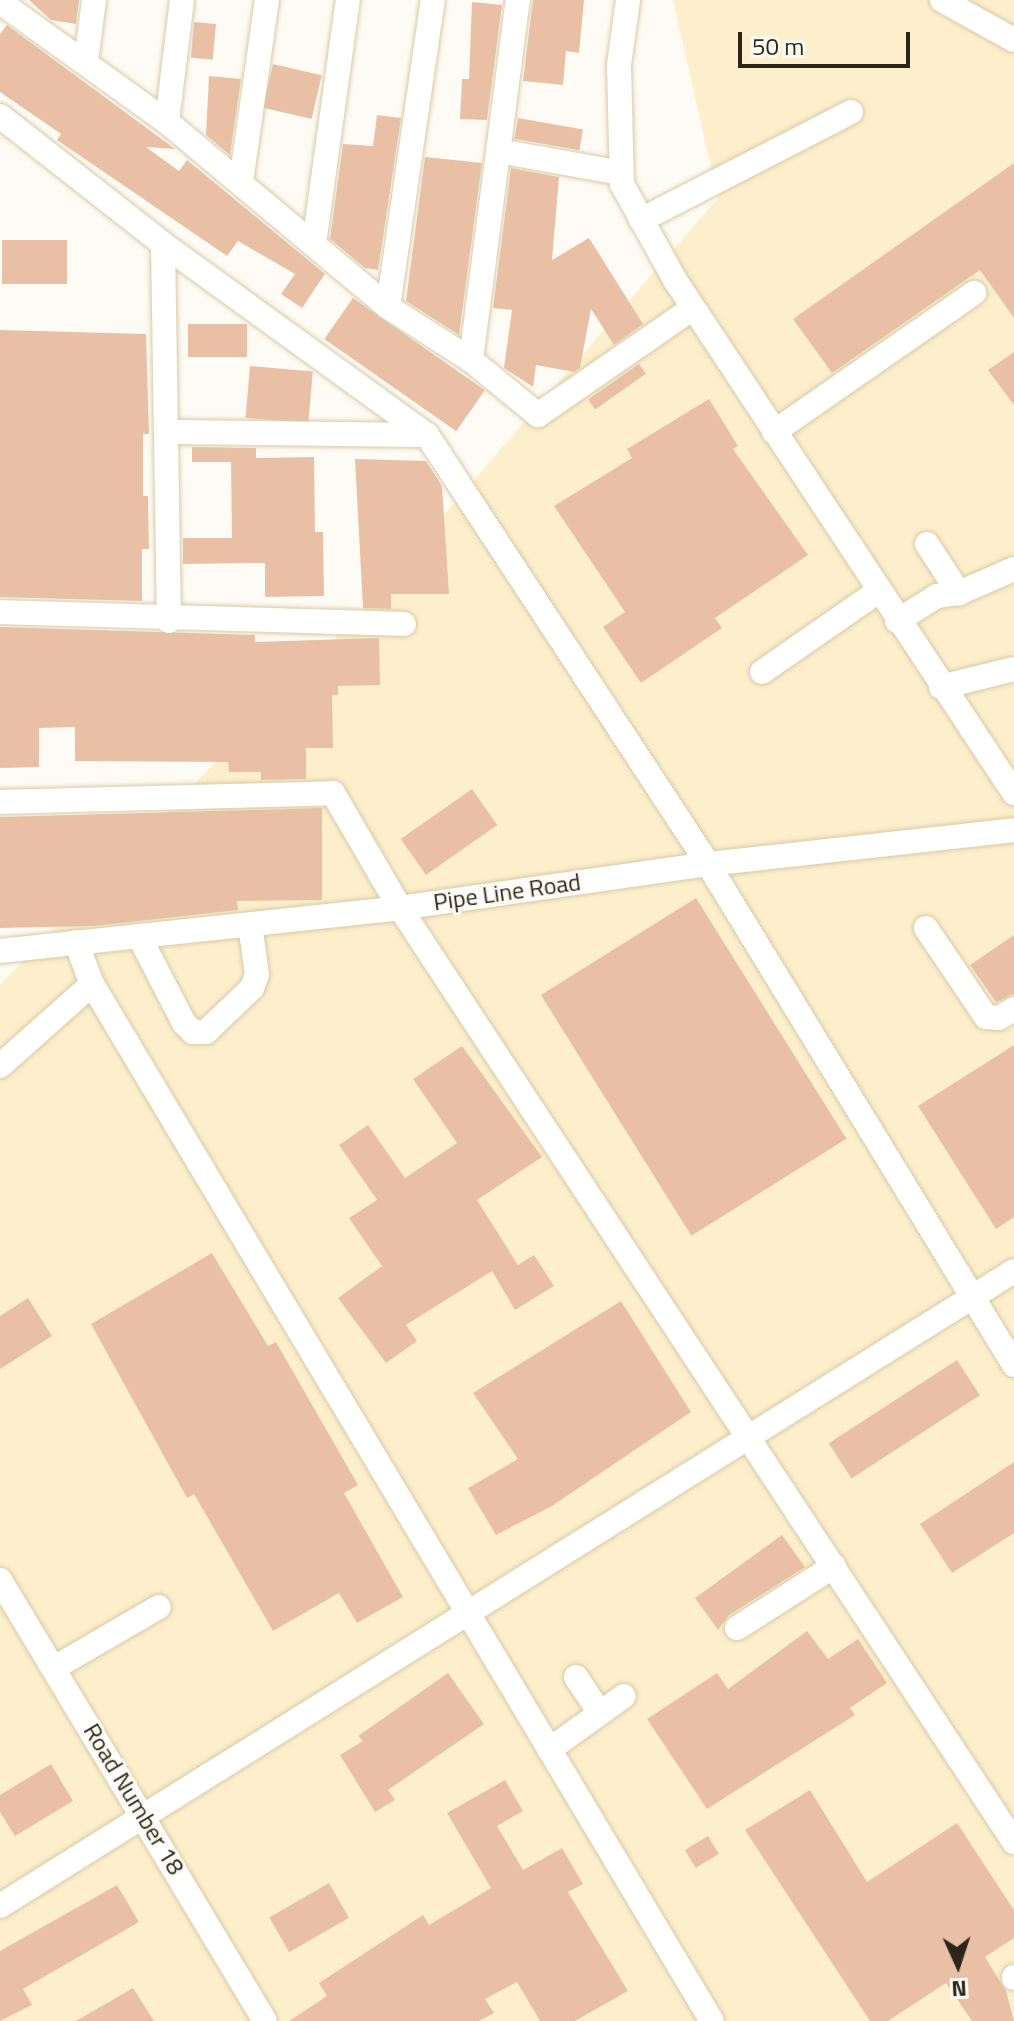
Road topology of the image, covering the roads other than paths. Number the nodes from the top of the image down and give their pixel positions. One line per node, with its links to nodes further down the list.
1 (94, 0): 11 (street)
2 (182, 0): 14 (street)
3 (267, 0): 17 (street)
4 (348, 0): 20 (street)
5 (433, 0): 22 (street)
6 (518, 0): 15 (street)
7 (628, 0): 16 (street)
8 (942, 0): 10 (street)
9 (5, 5): 11 (street)
10 (1014, 40)
11 (86, 61): 14 (street)
12 (851, 112): 18 (street)
13 (0, 116): 19 (street)
14 (167, 122): 17 (street)
15 (499, 151): 16 (street); 24 (street)
16 (621, 173): 18 (street)
17 (241, 182): 20 (street)
18 (641, 220): 23 (street)
19 (163, 244): 25 (street); 27 (street)
20 (314, 244): 22 (street)
21 (974, 293): 26 (street)
22 (388, 307): 24 (street)
23 (693, 308): 24 (street); 26 (street)
24 (471, 360)
25 (167, 432): 27 (street); 33 (street)
26 (774, 432): 30 (street)
27 (427, 435): 42 (street)
28 (927, 544): 31 (street)
29 (1014, 569): 31 (street)
30 (877, 592): 34 (street); 37 (street)
31 (959, 593): 34 (street)
32 (0, 612): 33 (street)
33 (169, 621): 35 (street)
34 (897, 621): 38 (street)
35 (404, 624)
36 (1014, 669): 38 (street)
37 (762, 672)
38 (941, 687): 39 (street)
39 (1014, 793)
40 (0, 802): 43 (street)
41 (1014, 830): 42 (street, Pipe Line Road)
42 (708, 864): 43 (street, Pipe Line Road); 53 (street)
43 (400, 908): 44 (street, Pipe Line Road); 55 (street)
44 (250, 924): 46 (street, Pipe Line Road); 46 (street)
45 (926, 928): 50 (street)
46 (139, 936): 47 (street, Pipe Line Road)
47 (76, 942): 48 (street, Pipe Line Road); 49 (street)
48 (0, 951)
49 (92, 984): 51 (street); 59 (street)
50 (1014, 1009)
51 (0, 1066)
52 (1014, 1271): 53 (street)
53 (971, 1300): 54 (street); 55 (street)
54 (1014, 1365)
55 (751, 1438): 56 (street); 59 (street)
56 (834, 1566): 60 (street); 67 (street)
57 (0, 1580): 61 (street, Road Number 18)
58 (159, 1607): 61 (street)
59 (466, 1614): 65 (street); 66 (street)
60 (737, 1628)
61 (54, 1668): 66 (street, Road Number 18)
62 (576, 1677): 64 (street)
63 (624, 1696): 64 (street)
64 (600, 1713): 65 (street)
65 (549, 1750): 70 (street)
66 (146, 1817): 68 (street); 69 (street, Road Number 18)
67 (1014, 1842)
68 (0, 1906)
69 (265, 2021)
70 (712, 2021)

